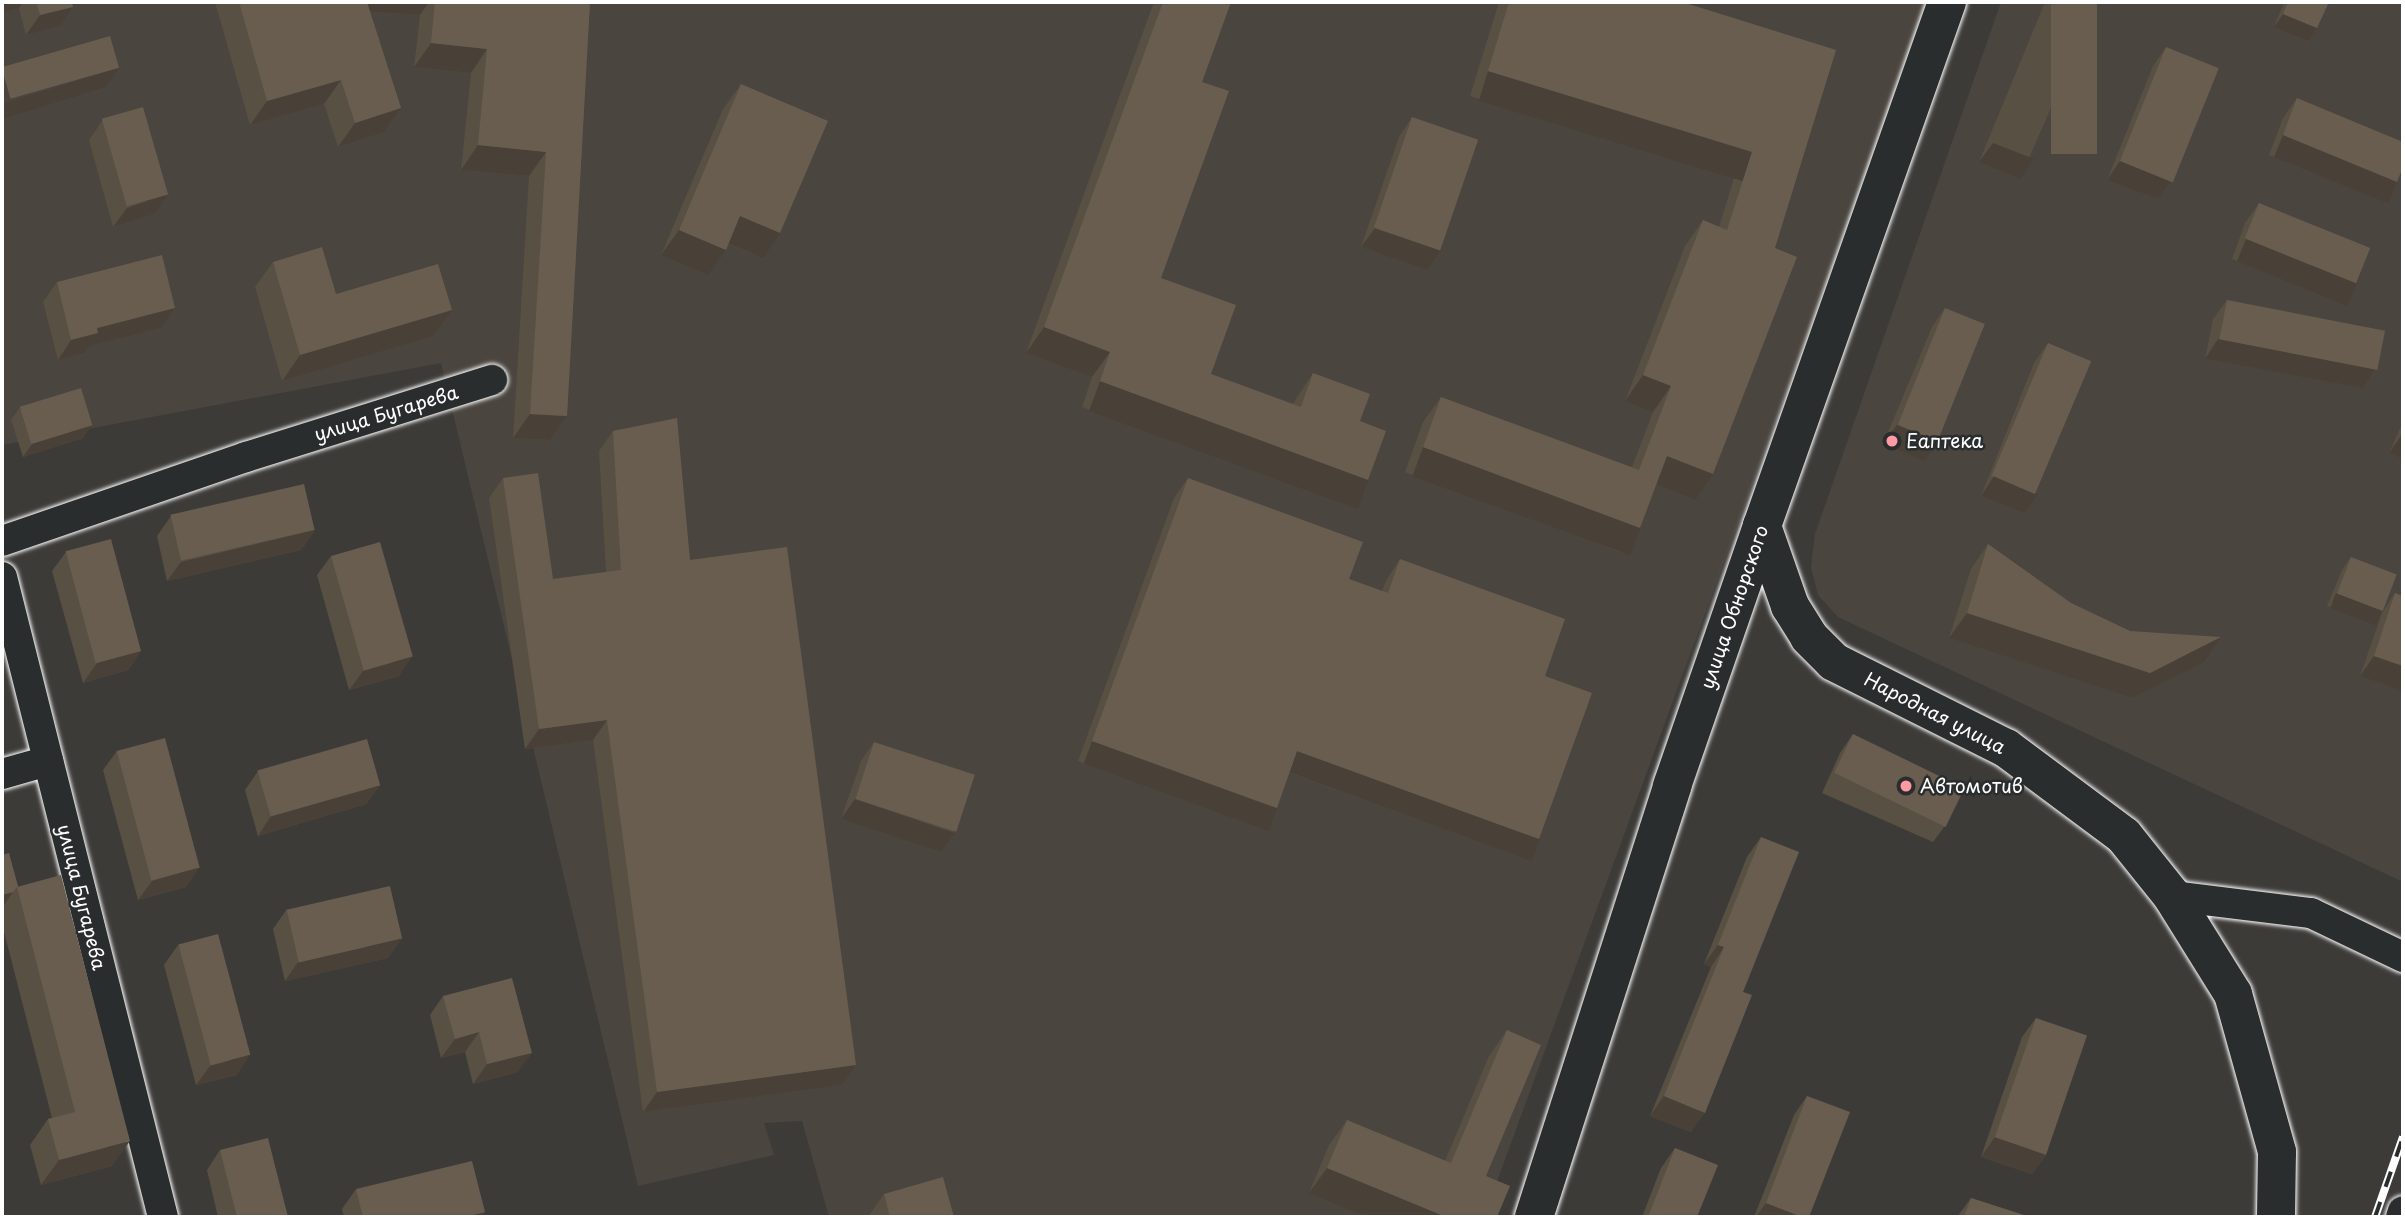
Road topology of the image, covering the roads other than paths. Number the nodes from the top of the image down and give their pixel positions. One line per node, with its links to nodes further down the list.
1 (1947, 2): 3 (main road, улица Обнорского)
2 (492, 380): 4 (street, улица Бугарева)
3 (1762, 526): 8 (main road, Народная улица); 12 (main road, улица Обнорского)
4 (2, 541)
5 (2, 577): 6 (street, улица Бугарева)
6 (48, 761): 7 (street); 11 (street, улица Бугарева)
7 (2, 774)
8 (2172, 896): 9 (street); 13 (main road, Народная улица)
9 (2403, 957)
10 (2403, 1211): 14 (street)
11 (163, 1217)
12 (1534, 1217)
13 (2276, 1217)
14 (2401, 1217)

